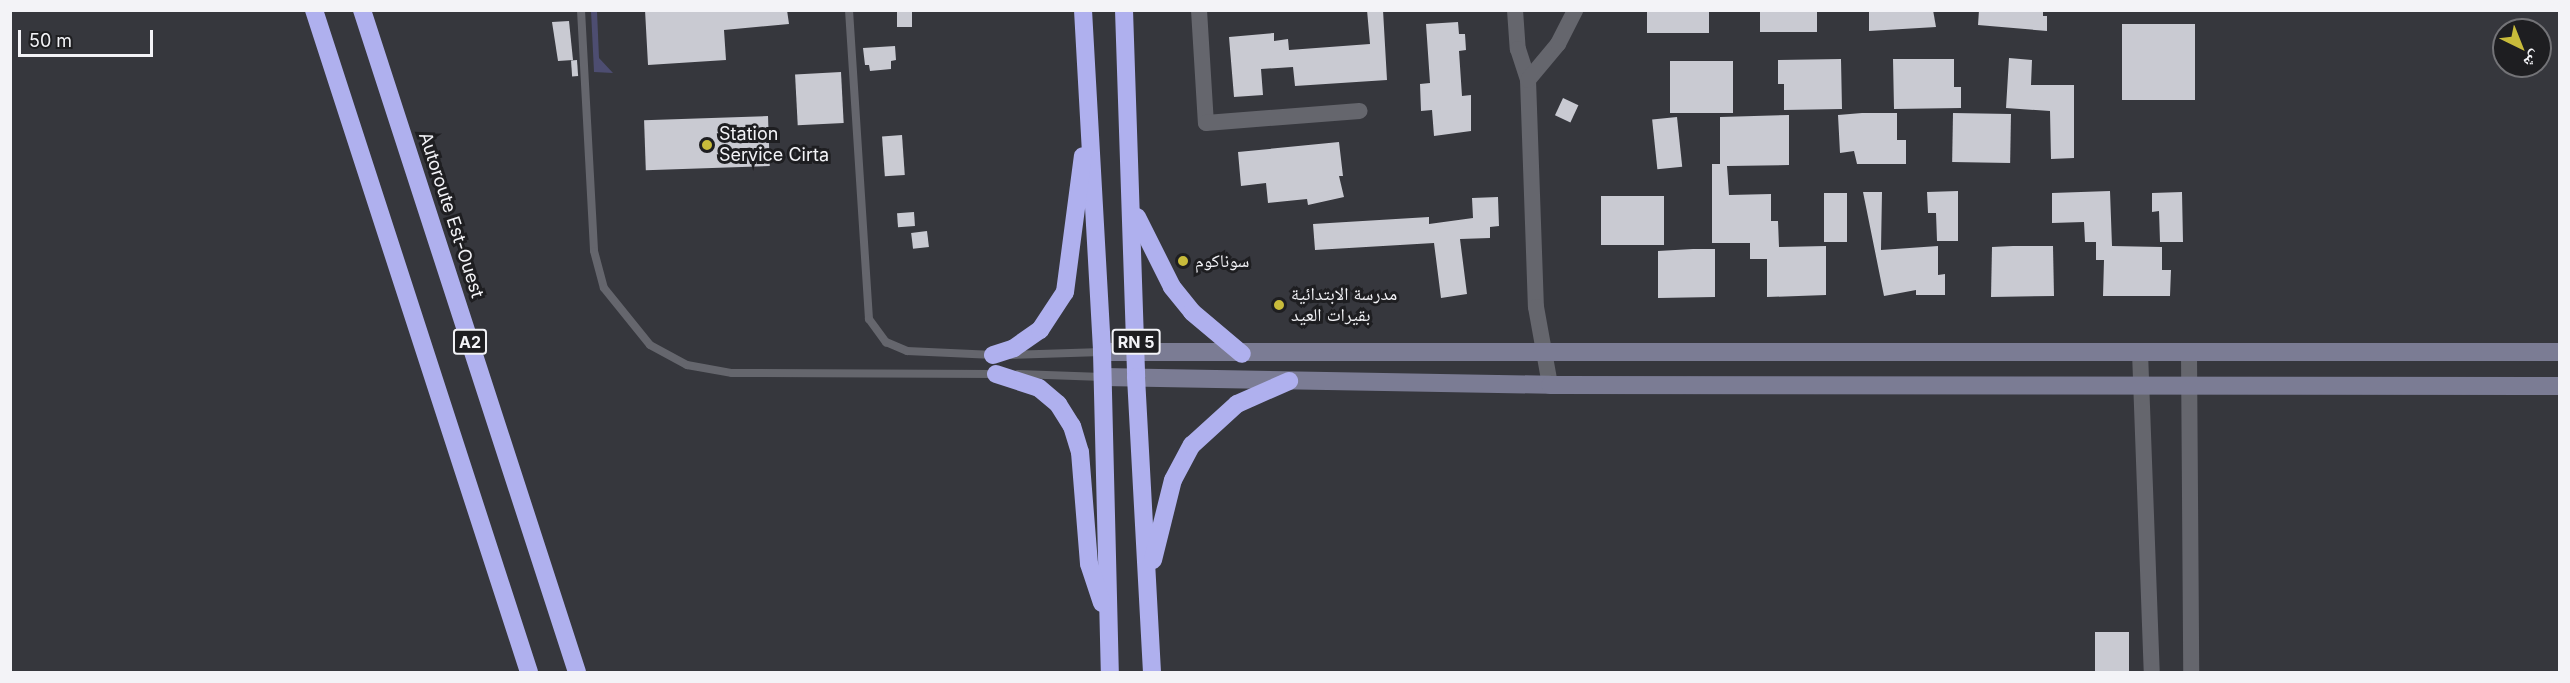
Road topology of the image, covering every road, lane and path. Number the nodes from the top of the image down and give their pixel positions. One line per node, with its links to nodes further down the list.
1 (314, 10): 32 (highway, A2)
2 (362, 10): 33 (highway, Autoroute Est-Ouest / A2)
3 (581, 10): 22 (lane)
4 (849, 10): 21 (lane)
5 (1083, 10): 12 (highway, RN 5)
6 (1124, 10): 13 (highway, RN 5)
7 (1199, 10): 11 (street)
8 (1515, 10): 10 (street)
9 (1575, 10): 10 (street)
10 (1528, 80): 15 (street)
11 (1360, 111)
12 (1089, 122): 16 (highway, RN 5); 21 (highway)
13 (1131, 200): 14 (highway, RN 5); 20 (highway)
14 (1136, 351): 16 (street); 20 (street); 24 (highway, RN 5)
15 (1544, 351): 17 (street); 20 (street); 26 (street)
16 (1102, 352): 21 (lane); 23 (highway, RN 5)
17 (2140, 352): 19 (street); 28 (street)
18 (2559, 352): 19 (street)
19 (2189, 353): 29 (street)
20 (1242, 354)
21 (993, 355)
22 (996, 374): 23 (lane); 31 (highway)
23 (1103, 377): 24 (street); 31 (highway, RN 5)
24 (1136, 377): 25 (street); 30 (highway, RN 5)
25 (1289, 381): 26 (street); 30 (highway)
26 (1550, 385): 28 (street)
27 (2559, 386): 29 (street)
28 (2145, 388): 29 (street); 36 (street)
29 (2191, 388): 37 (street)
30 (1149, 577): 35 (highway, RN 5)
31 (1106, 612): 34 (highway, RN 5)
32 (529, 672)
33 (578, 672)
34 (1110, 672)
35 (1152, 672)
36 (2152, 672)
37 (2192, 672)

